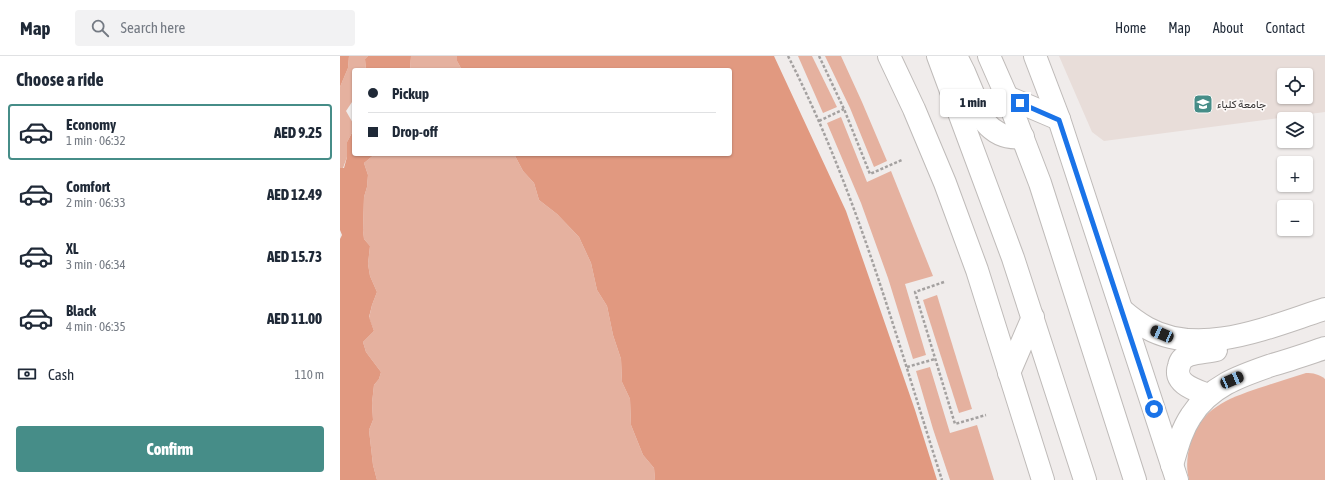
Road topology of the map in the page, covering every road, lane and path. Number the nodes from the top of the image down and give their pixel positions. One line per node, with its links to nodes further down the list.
1 (788, 56): 11 (path)
2 (819, 56): 9 (path)
3 (889, 56): 22 (main road)
4 (938, 56): 17 (main road)
5 (956, 56): 12 (main road)
6 (989, 56): 8 (main road)
7 (1035, 56): 10 (main road)
8 (1007, 97): 10 (main road); 12 (main road)
9 (844, 109): 11 (path); 13 (path)
10 (1059, 120): 16 (main road)
11 (819, 121): 21 (path)
12 (1023, 137): 29 (main road)
13 (902, 160)
14 (944, 282): 20 (path)
15 (1325, 309): 18 (main road)
16 (1122, 310): 18 (main road); 25 (main road)
17 (1033, 317): 22 (main road); 28 (main road)
18 (1253, 332): 23 (main road)
19 (1325, 348): 23 (main road)
20 (936, 359): 21 (path); 24 (path)
21 (907, 367): 26 (path)
22 (1009, 373): 27 (main road)
23 (1208, 395): 25 (main road)
24 (986, 415)
25 (1175, 472)
26 (942, 480)
27 (1043, 480)
28 (1085, 480)
29 (1135, 480)

